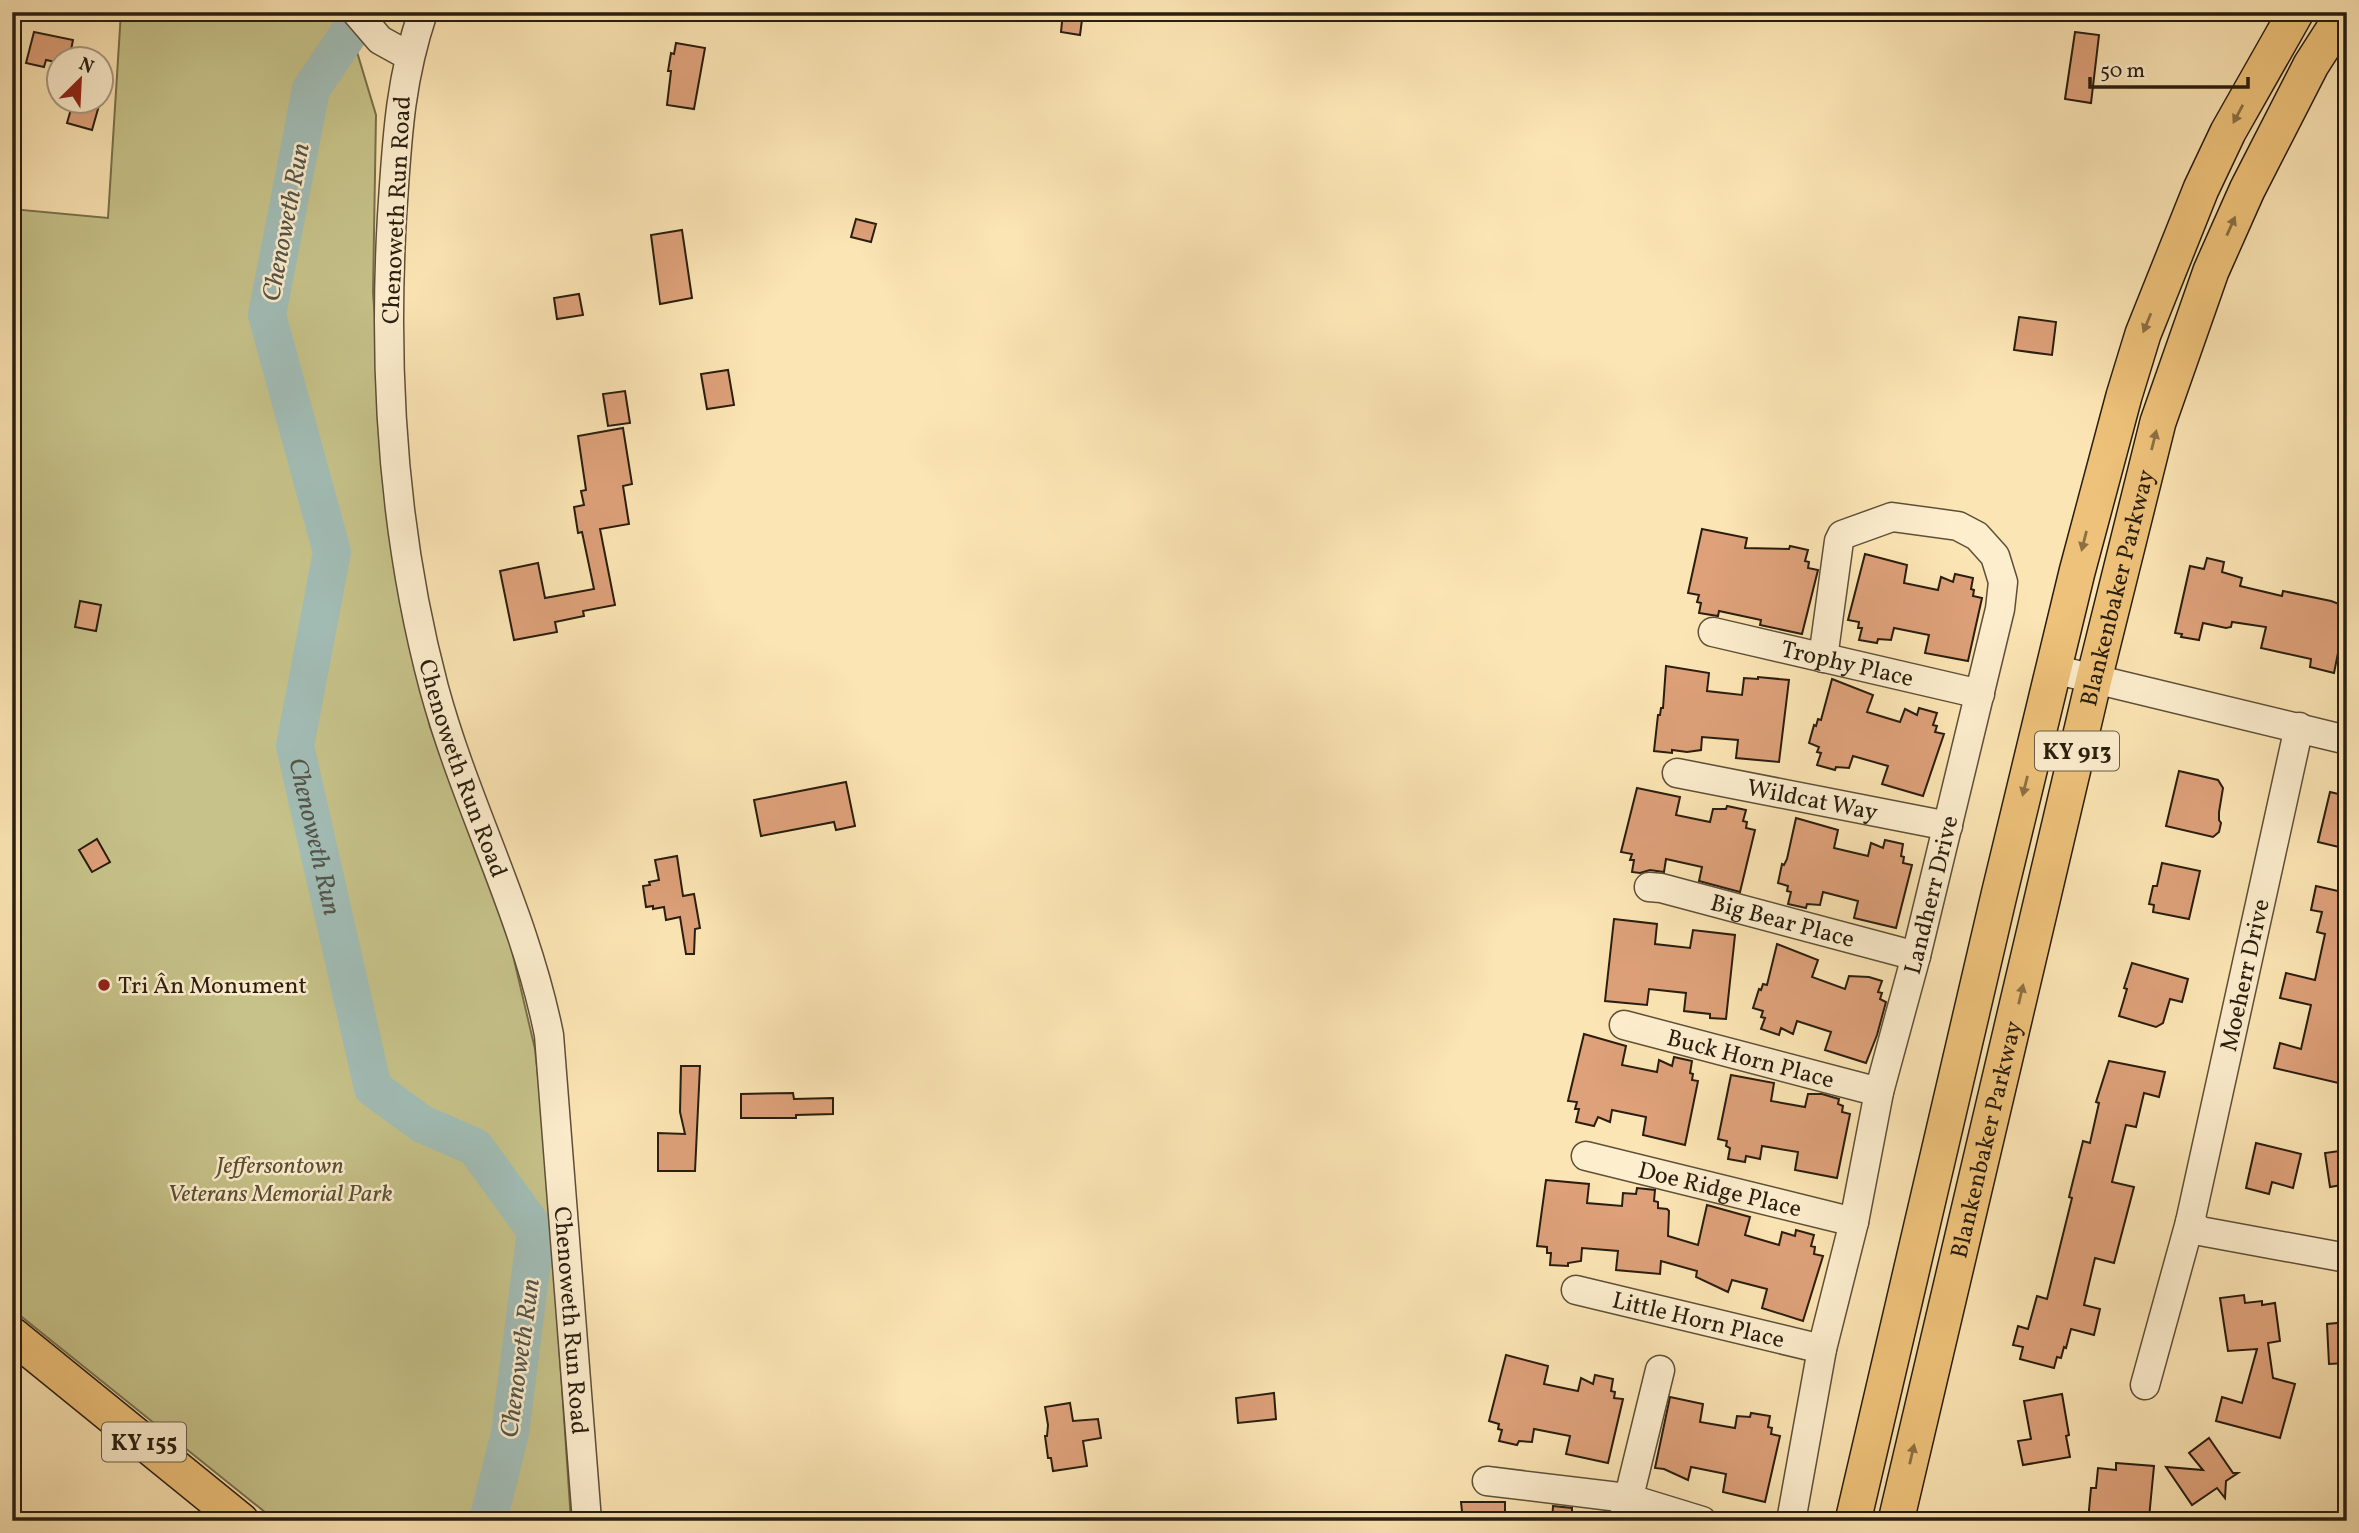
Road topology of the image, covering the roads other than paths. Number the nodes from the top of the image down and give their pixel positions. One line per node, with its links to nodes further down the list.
1 (423, 12): 5 (street, Chenoweth Run Road)
2 (2296, 12): 8 (main road, Blankenbaker Parkway / KY 913, one-way to 8)
3 (2345, 12): 9 (main road, Blankenbaker Parkway / KY 913, one-way to 3)
4 (362, 20): 5 (street)
5 (409, 56): 31 (street, Chenoweth Run Road)
6 (1713, 632): 7 (street, Trophy Place)
7 (1823, 658): 10 (street, Trophy Place); 10 (street, Landherr Drive)
8 (2053, 669): 9 (street); 34 (main road, Blankenbaker Parkway / KY 913, one-way to 34)
9 (2094, 679): 11 (street); 35 (main road, Blankenbaker Parkway / KY 913, one-way to 9)
10 (1980, 694): 14 (street, Landherr Drive)
11 (2299, 727): 12 (street); 21 (street, Moeherr Drive)
12 (2347, 740)
13 (1677, 773): 14 (street, Wildcat Way)
14 (1948, 826): 16 (street, Landherr Drive)
15 (1649, 887): 16 (street, Big Bear Place)
16 (1916, 956): 18 (street, Landherr Drive)
17 (1624, 1025): 18 (street, Buck Horn Place)
18 (1879, 1092): 20 (street, Landherr Drive)
19 (1586, 1156): 20 (street, Doe Ridge Place)
20 (1854, 1222): 25 (street, Landherr Drive)
21 (2190, 1222): 22 (street); 27 (street, Moeherr Drive)
22 (2347, 1258)
23 (1576, 1290): 25 (street, Little Horn Place)
24 (12, 1335): 30 (main road, KY 155)
25 (1822, 1349): 33 (street, Landherr Drive)
26 (1660, 1370): 29 (street)
27 (2145, 1385)
28 (1487, 1481): 29 (street)
29 (1625, 1509): 32 (street)
30 (241, 1521)
31 (587, 1521)
32 (1702, 1521)
33 (1791, 1521)
34 (1853, 1521)
35 (1896, 1521)

